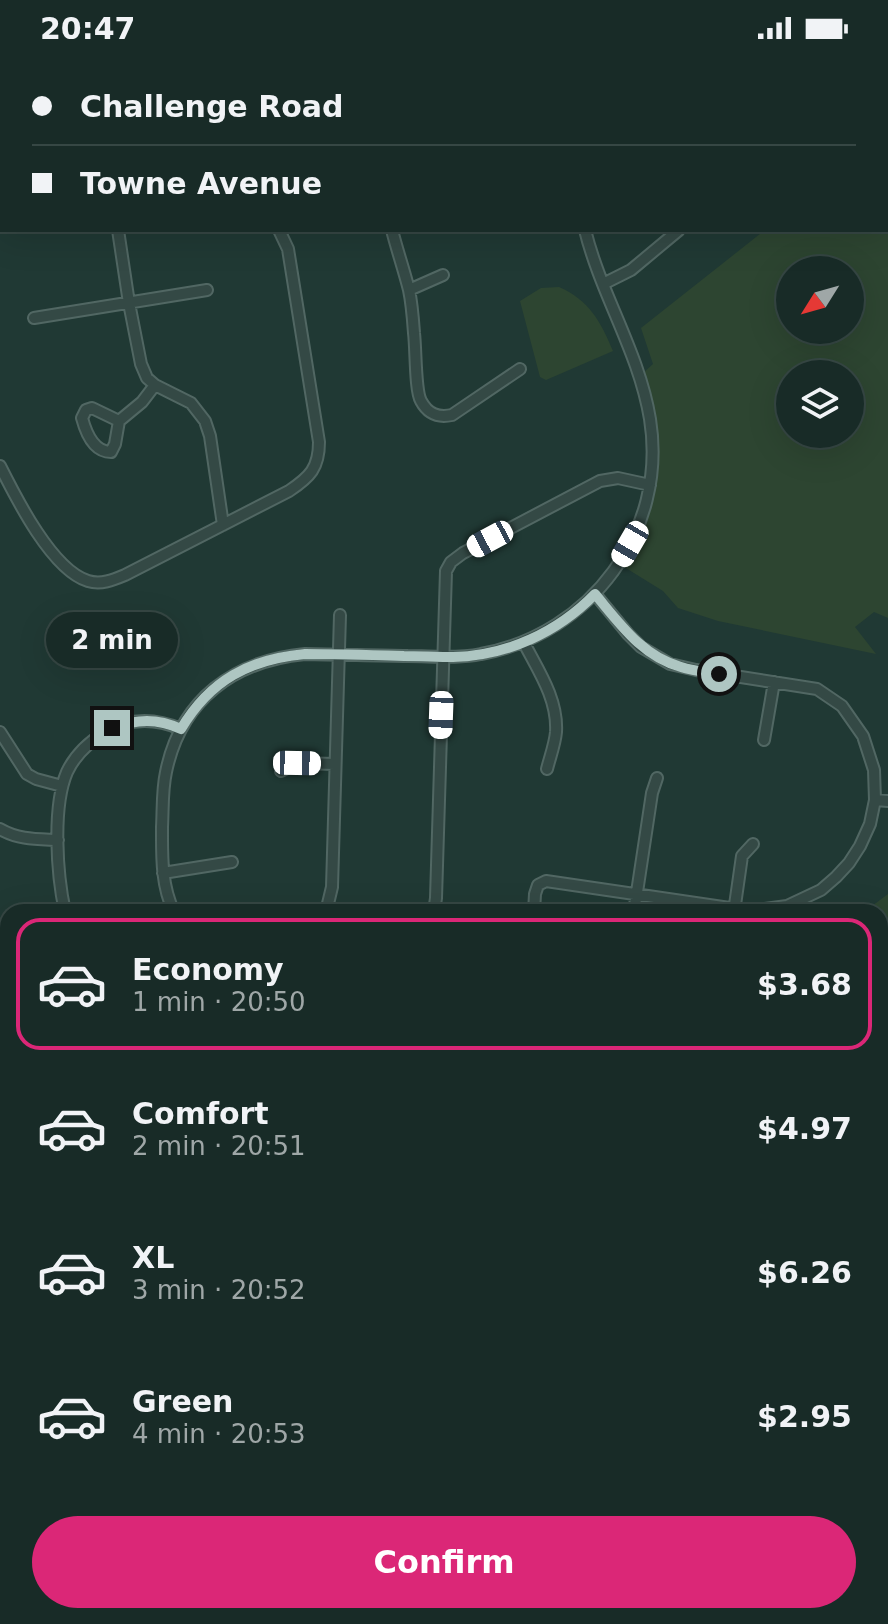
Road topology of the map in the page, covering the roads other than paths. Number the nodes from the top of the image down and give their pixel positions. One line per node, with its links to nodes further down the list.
1 (118, 232): 10 (street)
2 (280, 232): 17 (street)
3 (393, 232): 9 (street)
4 (586, 232): 7 (street)
5 (677, 232): 7 (street)
6 (443, 275): 9 (street)
7 (603, 284): 16 (street)
8 (207, 290): 10 (street)
9 (409, 290): 12 (street)
10 (129, 303): 11 (street); 13 (street)
11 (34, 318)
12 (520, 369)
13 (155, 385): 14 (street); 17 (street)
14 (119, 421): 14 (street)
15 (0, 466): 17 (street)
16 (650, 485): 18 (street); 22 (street)
17 (223, 525)
18 (595, 594): 20 (street); 23 (street)
19 (340, 615): 21 (street)
20 (524, 643): 22 (street); 28 (street)
21 (338, 654): 22 (street); 24 (street); 27 (street)
22 (442, 657): 43 (street)
23 (774, 682): 26 (street); 32 (street)
24 (181, 729): 31 (street); 38 (street)
25 (0, 732): 31 (street)
26 (764, 740)
27 (335, 764): 29 (street); 42 (street)
28 (547, 769)
29 (281, 771)
30 (657, 778): 39 (street)
31 (62, 786): 35 (street)
32 (875, 800): 33 (street); 48 (street)
33 (888, 801)
34 (0, 829): 35 (street)
35 (58, 840): 40 (street)
36 (753, 844): 47 (street)
37 (232, 862): 38 (street)
38 (163, 873): 41 (street)
39 (636, 895): 44 (street); 45 (street); 46 (street)
40 (64, 904)
41 (171, 904)
42 (328, 904)
43 (435, 904)
44 (534, 904)
45 (635, 904)
46 (691, 904)
47 (735, 904)
48 (791, 904)

